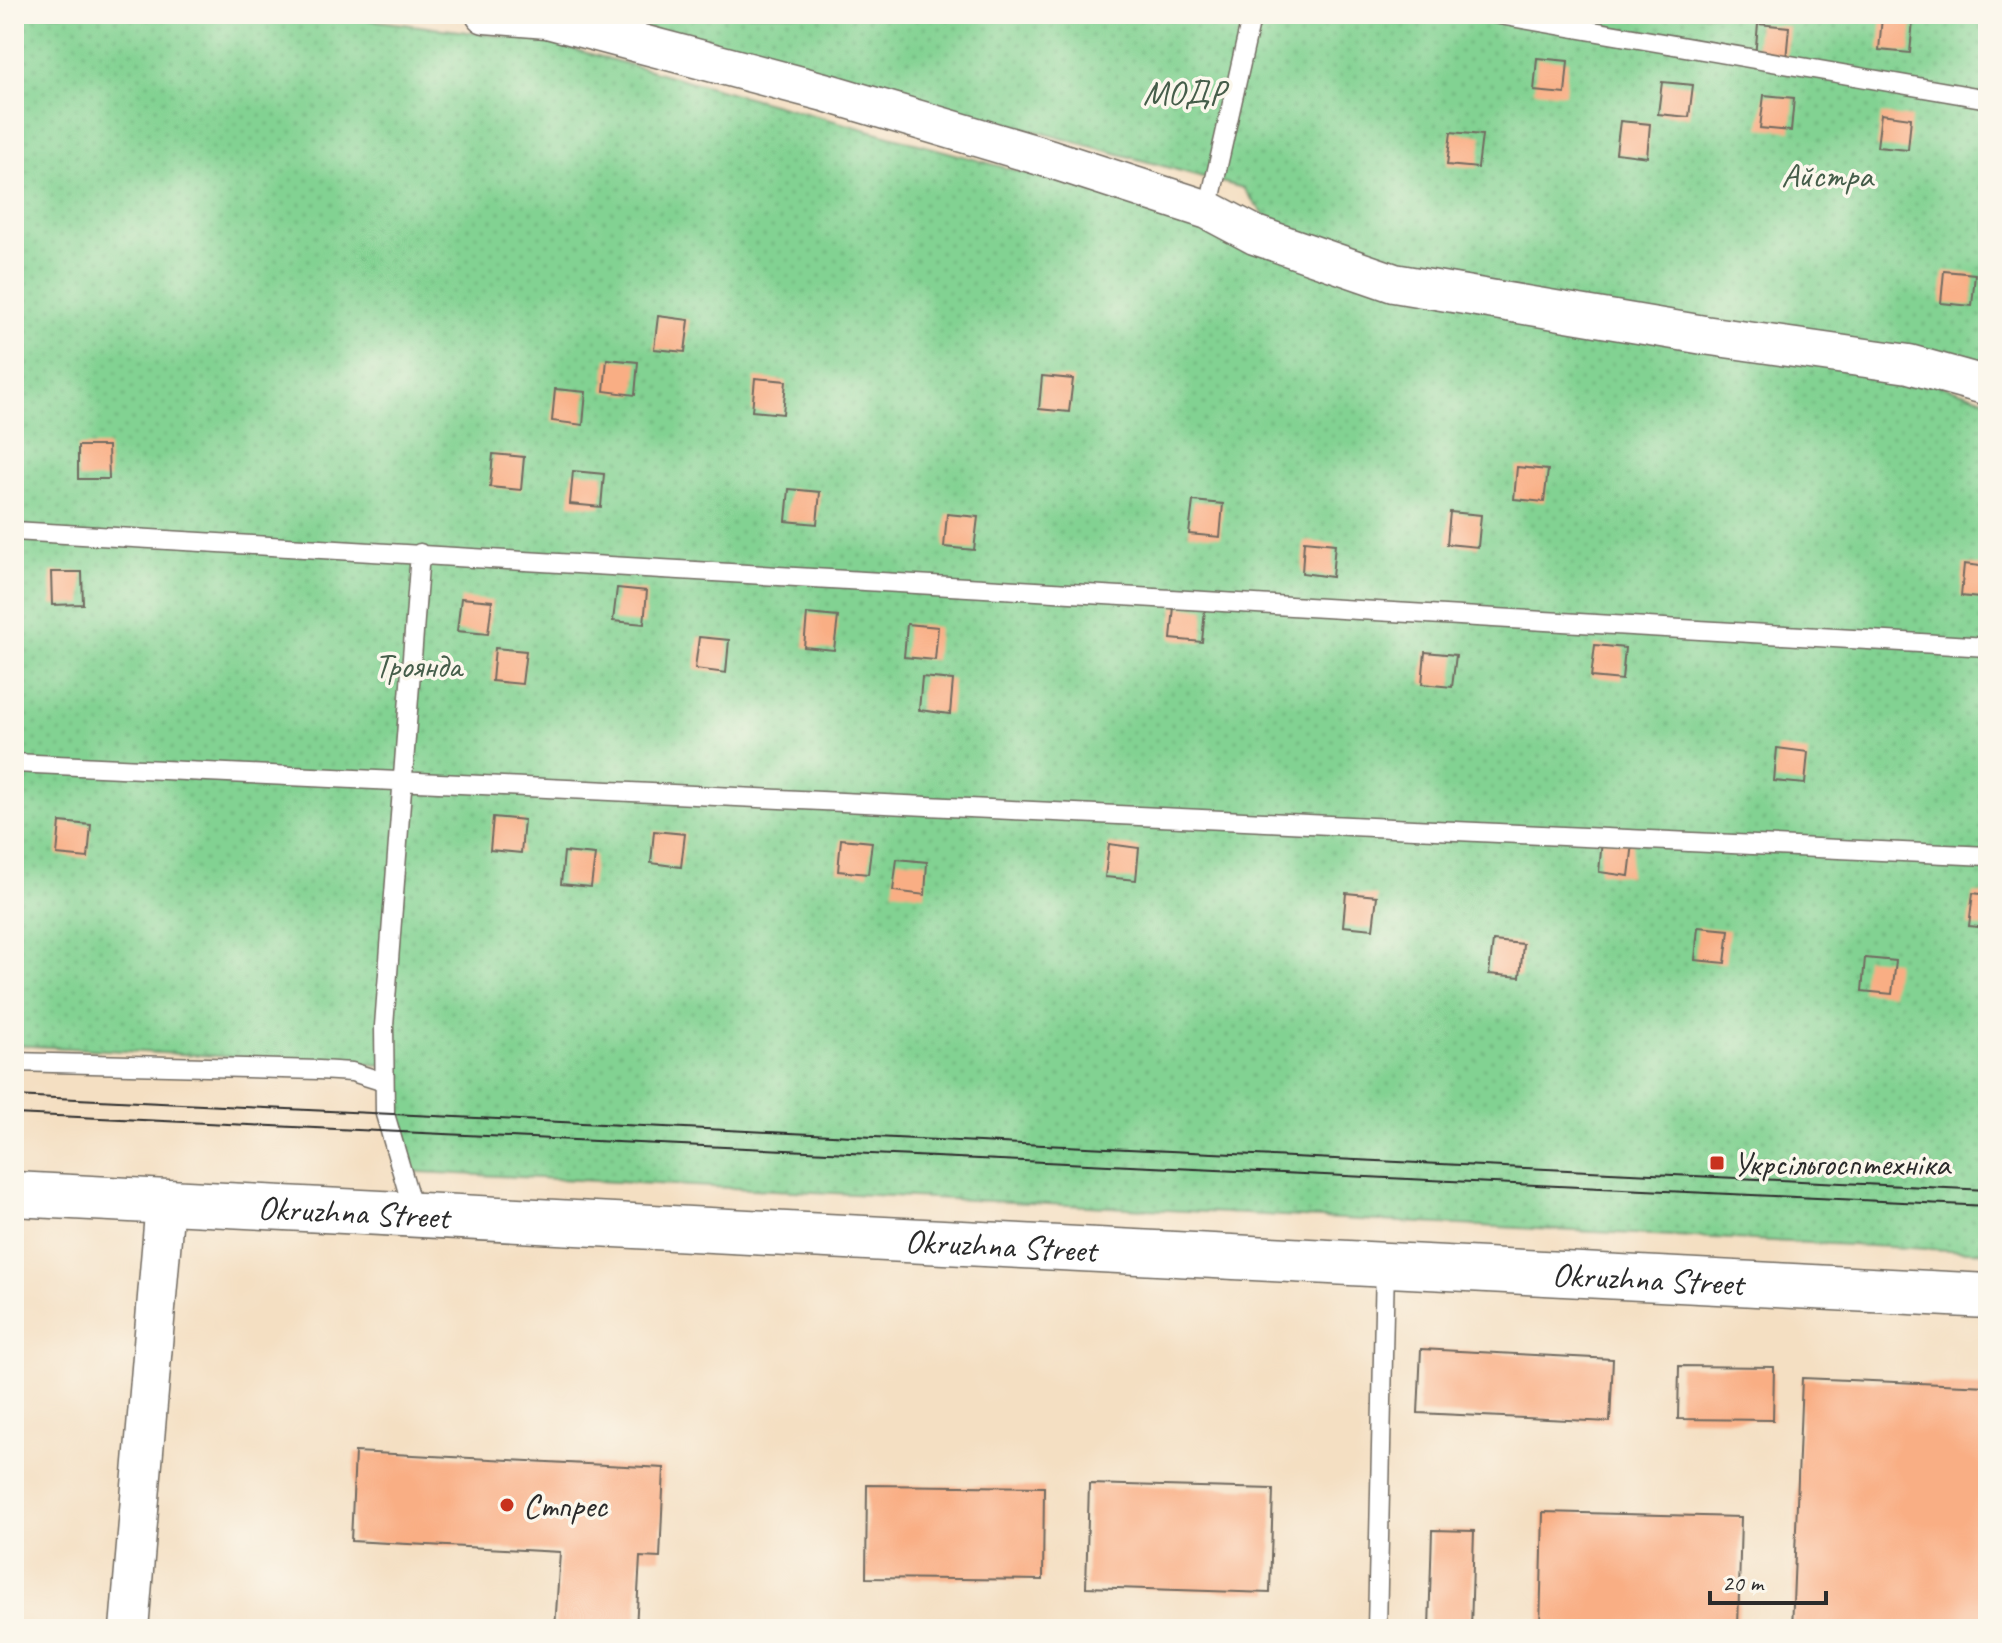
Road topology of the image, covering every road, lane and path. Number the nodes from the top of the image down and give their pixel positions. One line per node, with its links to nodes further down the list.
1 (485, 14): 5 (street)
2 (1252, 14): 5 (lane)
3 (1494, 14): 4 (lane)
4 (1988, 99)
5 (1208, 210): 6 (street)
6 (1988, 386)
7 (14, 531): 8 (lane)
8 (420, 553): 9 (lane); 11 (lane)
9 (1988, 647)
10 (14, 763): 11 (lane)
11 (403, 780): 12 (lane); 14 (lane)
12 (1988, 856)
13 (14, 1062): 14 (lane)
14 (384, 1082): 17 (lane)
15 (14, 1194): 16 (main road, Okruzhna Street)
16 (165, 1202): 17 (main road, Okruzhna Street); 20 (street)
17 (414, 1215): 18 (main road, Okruzhna Street)
18 (1385, 1265): 19 (main road, Okruzhna Street); 21 (lane)
19 (1988, 1296)
20 (129, 1629)
21 (1377, 1629)

